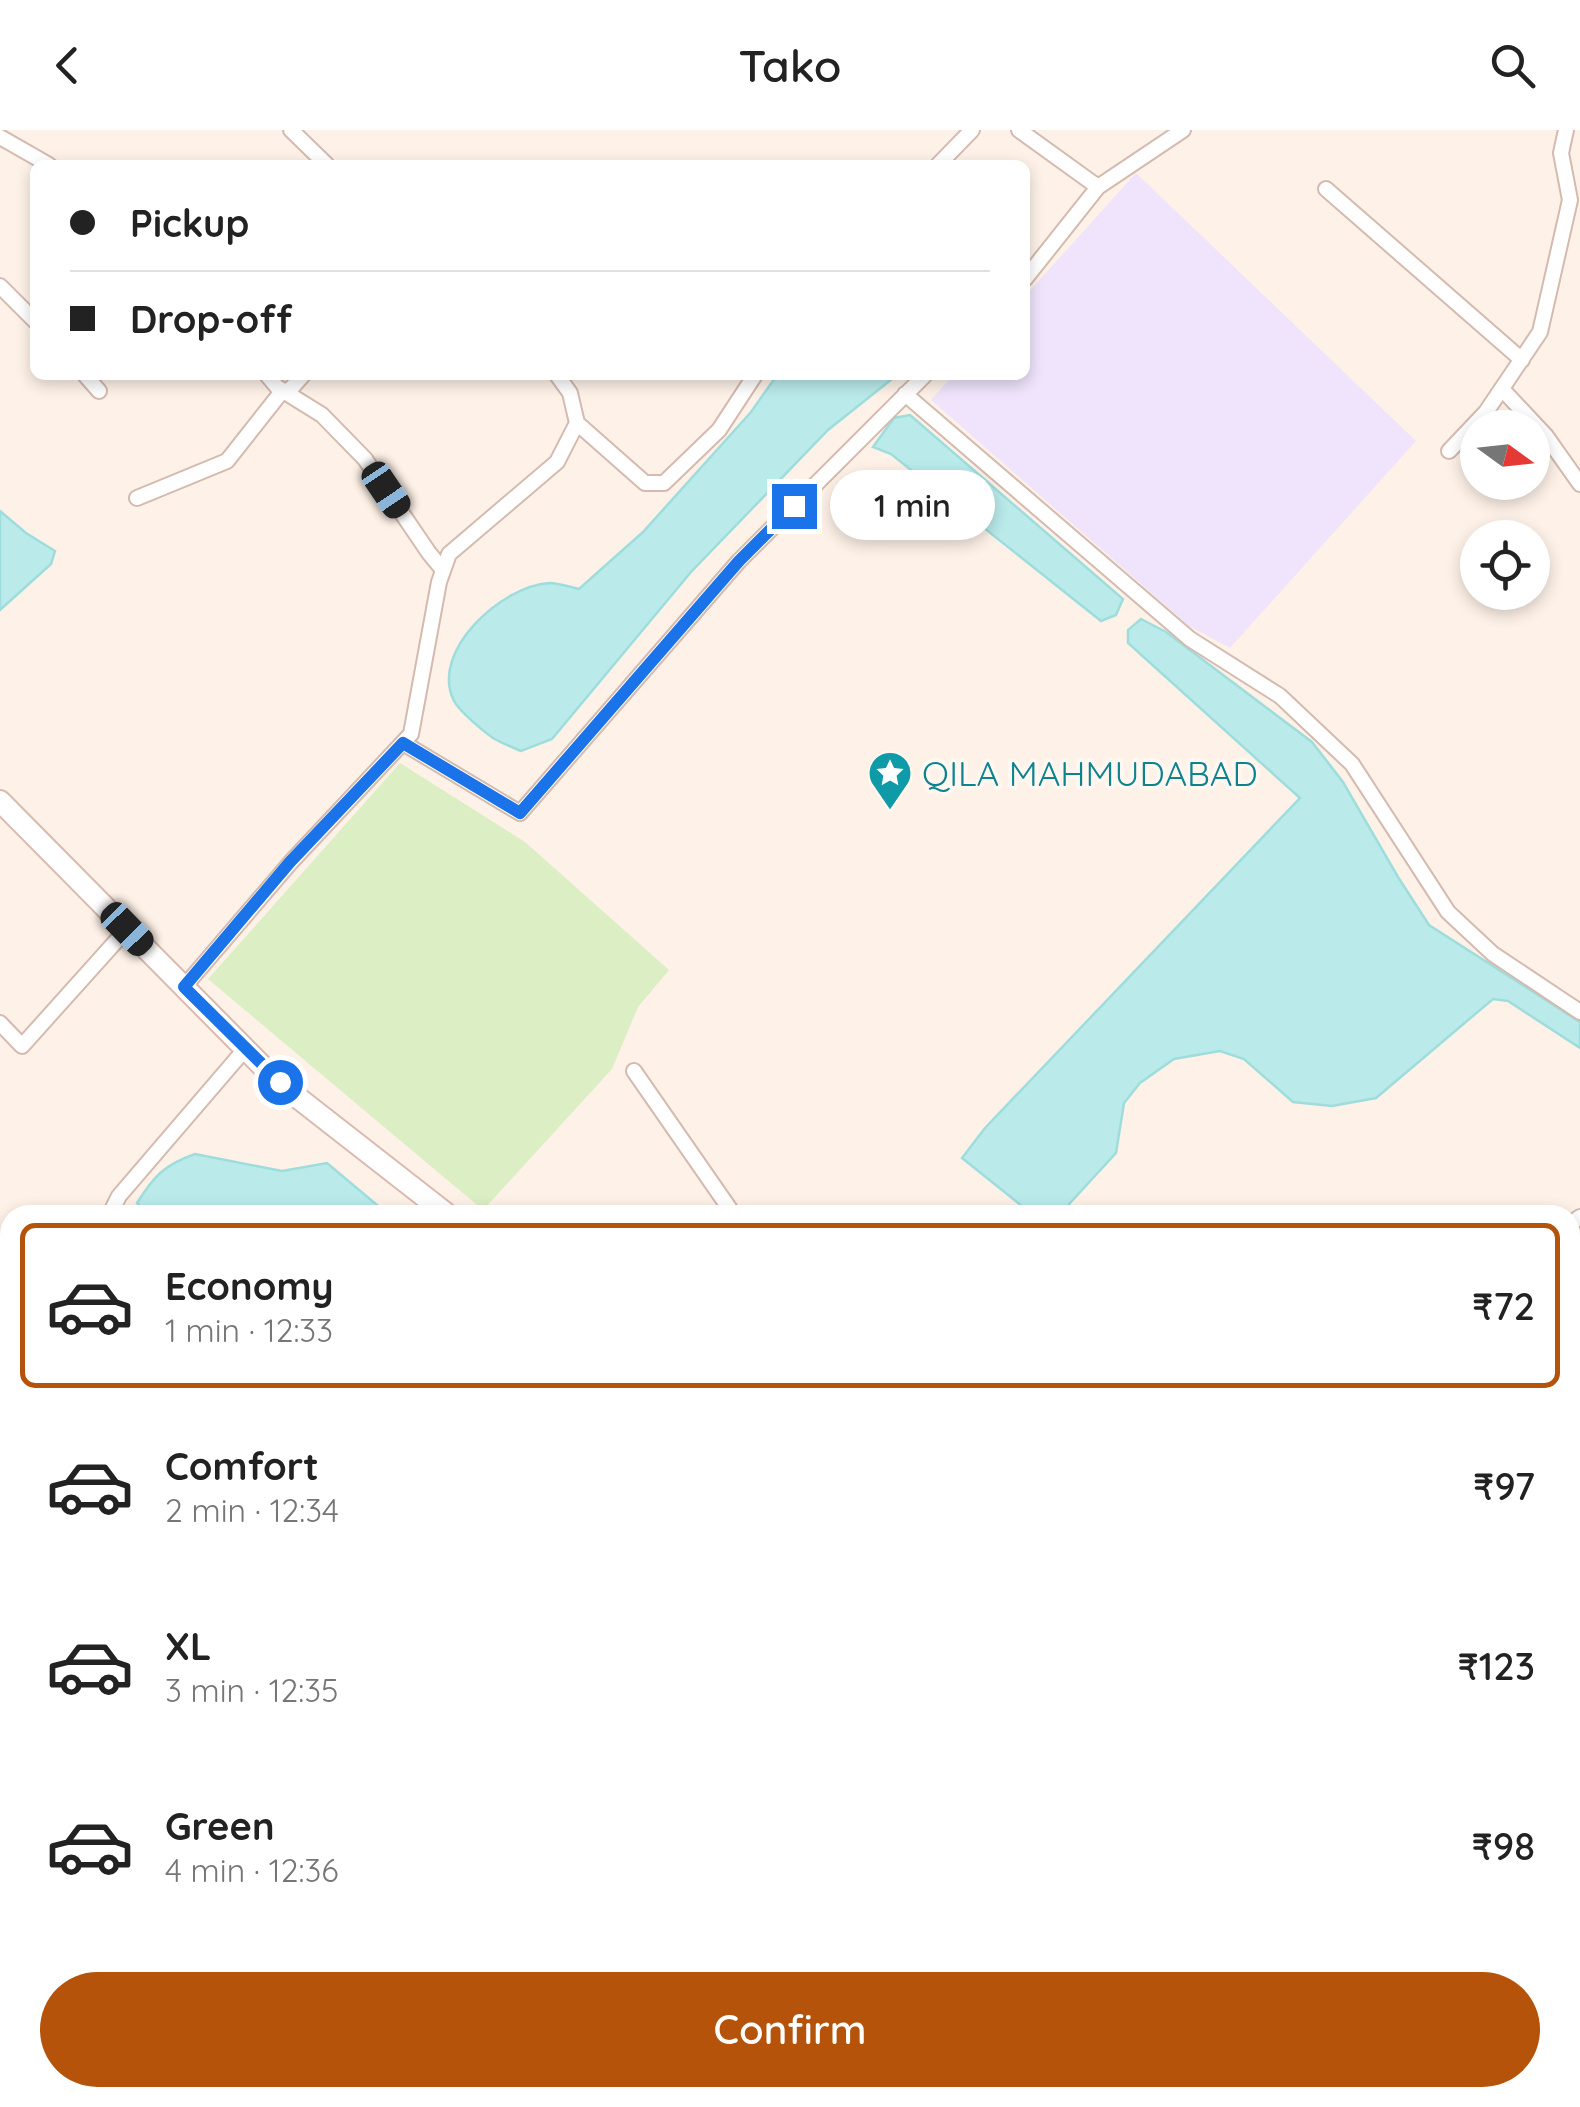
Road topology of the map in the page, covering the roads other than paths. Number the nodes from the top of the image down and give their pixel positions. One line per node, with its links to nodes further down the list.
1 (291, 130): 8 (street)
2 (972, 130): 9 (street)
3 (1019, 130): 10 (street)
4 (1183, 130): 10 (street)
5 (1566, 130): 15 (street)
6 (0, 137): 7 (street)
7 (41, 160)
8 (322, 160)
9 (943, 160)
10 (1098, 187): 12 (street)
11 (1326, 190): 15 (street)
12 (1030, 274)
13 (0, 286): 14 (street)
14 (30, 316)
15 (1522, 360): 22 (street)
16 (89, 380): 23 (street)
17 (272, 380): 24 (street)
18 (297, 380): 24 (street)
19 (563, 380): 26 (street)
20 (752, 380): 26 (street)
21 (920, 380): 25 (street)
22 (1502, 389): 27 (street); 28 (street)
23 (99, 391)
24 (285, 391): 29 (street); 30 (street)
25 (905, 394): 31 (street); 35 (street)
26 (577, 423): 30 (street)
27 (1449, 450)
28 (1580, 484)
29 (137, 498)
30 (443, 570): 31 (street)
31 (403, 743): 34 (street)
32 (0, 801): 33 (main road)
33 (127, 929): 34 (main road); 36 (street)
34 (184, 987): 37 (main road)
35 (1580, 1012)
36 (0, 1023)
37 (246, 1048): 39 (street); 40 (main road)
38 (634, 1071): 41 (street)
39 (114, 1205)
40 (435, 1205)
41 (727, 1205)

